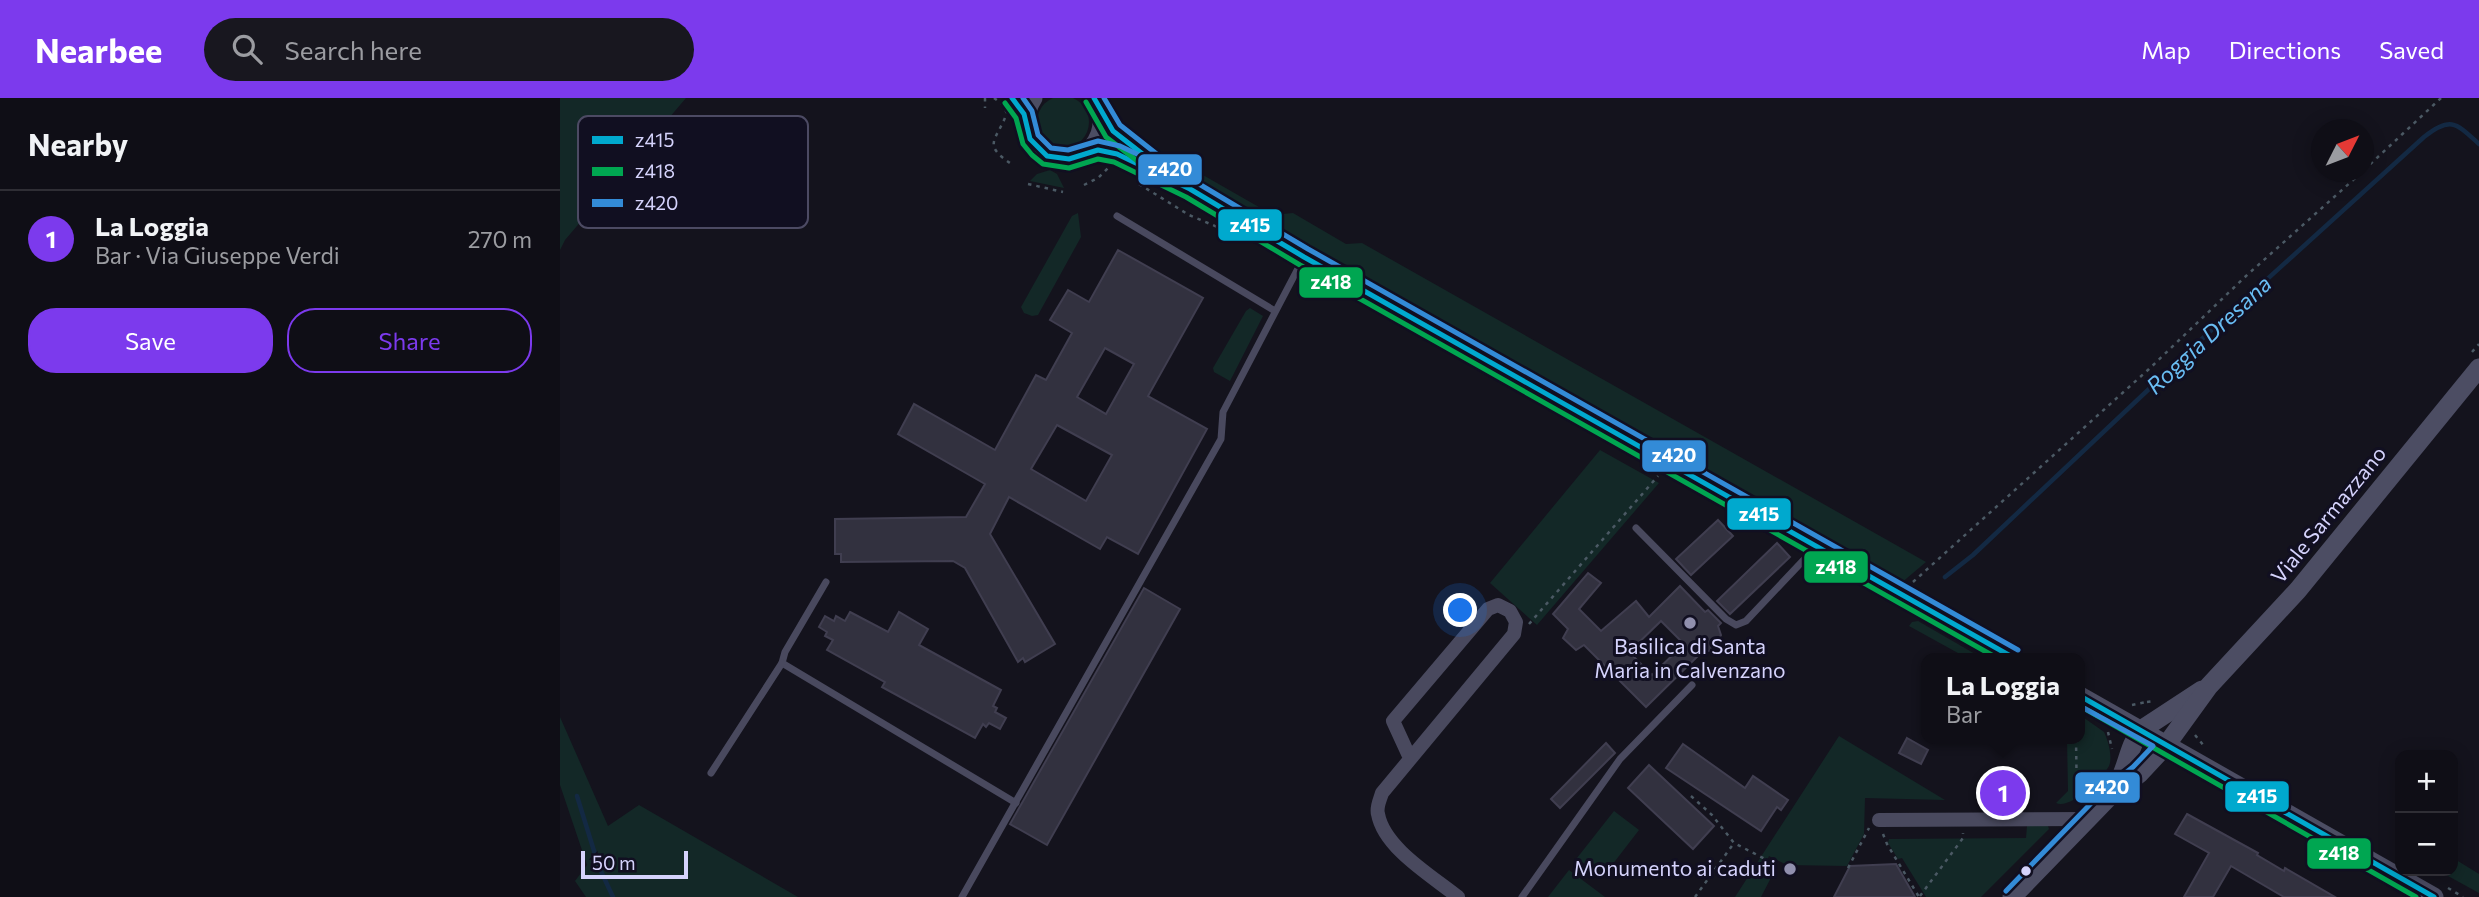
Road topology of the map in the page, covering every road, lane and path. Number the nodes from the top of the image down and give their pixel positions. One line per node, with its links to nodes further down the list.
1 (985, 98): 7 (path)
2 (994, 98): 11 (path)
3 (1012, 98): 8 (street)
4 (1033, 98): 8 (street)
5 (2441, 98): 10 (path)
6 (1097, 103): 9 (street); 14 (street)
7 (985, 108)
8 (1025, 120): 9 (street)
9 (1084, 153): 14 (street)
10 (2374, 161)
11 (1013, 164)
12 (2351, 182): 25 (path)
13 (1028, 184): 15 (path)
14 (1190, 189): 17 (street)
15 (1063, 192)
16 (1117, 216): 18 (lane)
17 (1304, 257): 18 (lane); 21 (street)
18 (1275, 311): 44 (lane)
19 (2479, 344): 20 (path)
20 (2475, 361): 30 (street, Viale Sarmazzano)
21 (1676, 467): 23 (street); 26 (path)
22 (1636, 528): 23 (lane)
23 (1816, 547): 25 (street)
24 (826, 582): 28 (lane)
25 (1900, 594): 27 (street)
26 (1514, 634): 39 (street); 39 (street)
27 (2005, 653)
28 (782, 663): 40 (lane); 44 (lane)
29 (1692, 685): 53 (lane)
30 (2209, 686): 35 (street); 37 (street)
31 (2085, 699): 35 (street)
32 (2163, 700): 33 (path)
33 (2147, 702)
34 (2105, 728): 38 (path)
35 (2141, 730): 37 (street); 42 (street)
36 (2076, 744): 45 (path)
37 (2167, 744): 42 (street); 57 (street)
38 (2112, 751)
39 (1410, 758): 52 (street)
40 (711, 773)
41 (1691, 796): 48 (path)
42 (2110, 796): 45 (street)
43 (2085, 798): 45 (path)
44 (1016, 803): 51 (lane)
45 (2082, 813): 46 (street); 56 (street)
46 (1962, 819): 47 (street); 55 (path)
47 (1879, 820): 50 (path); 55 (path)
48 (1734, 843): 49 (path); 54 (path)
49 (1767, 860)
50 (1848, 868)
51 (962, 897)
52 (1458, 897)
53 (1522, 897)
54 (1695, 897)
55 (1919, 897)
56 (2012, 897)
57 (2434, 897)

